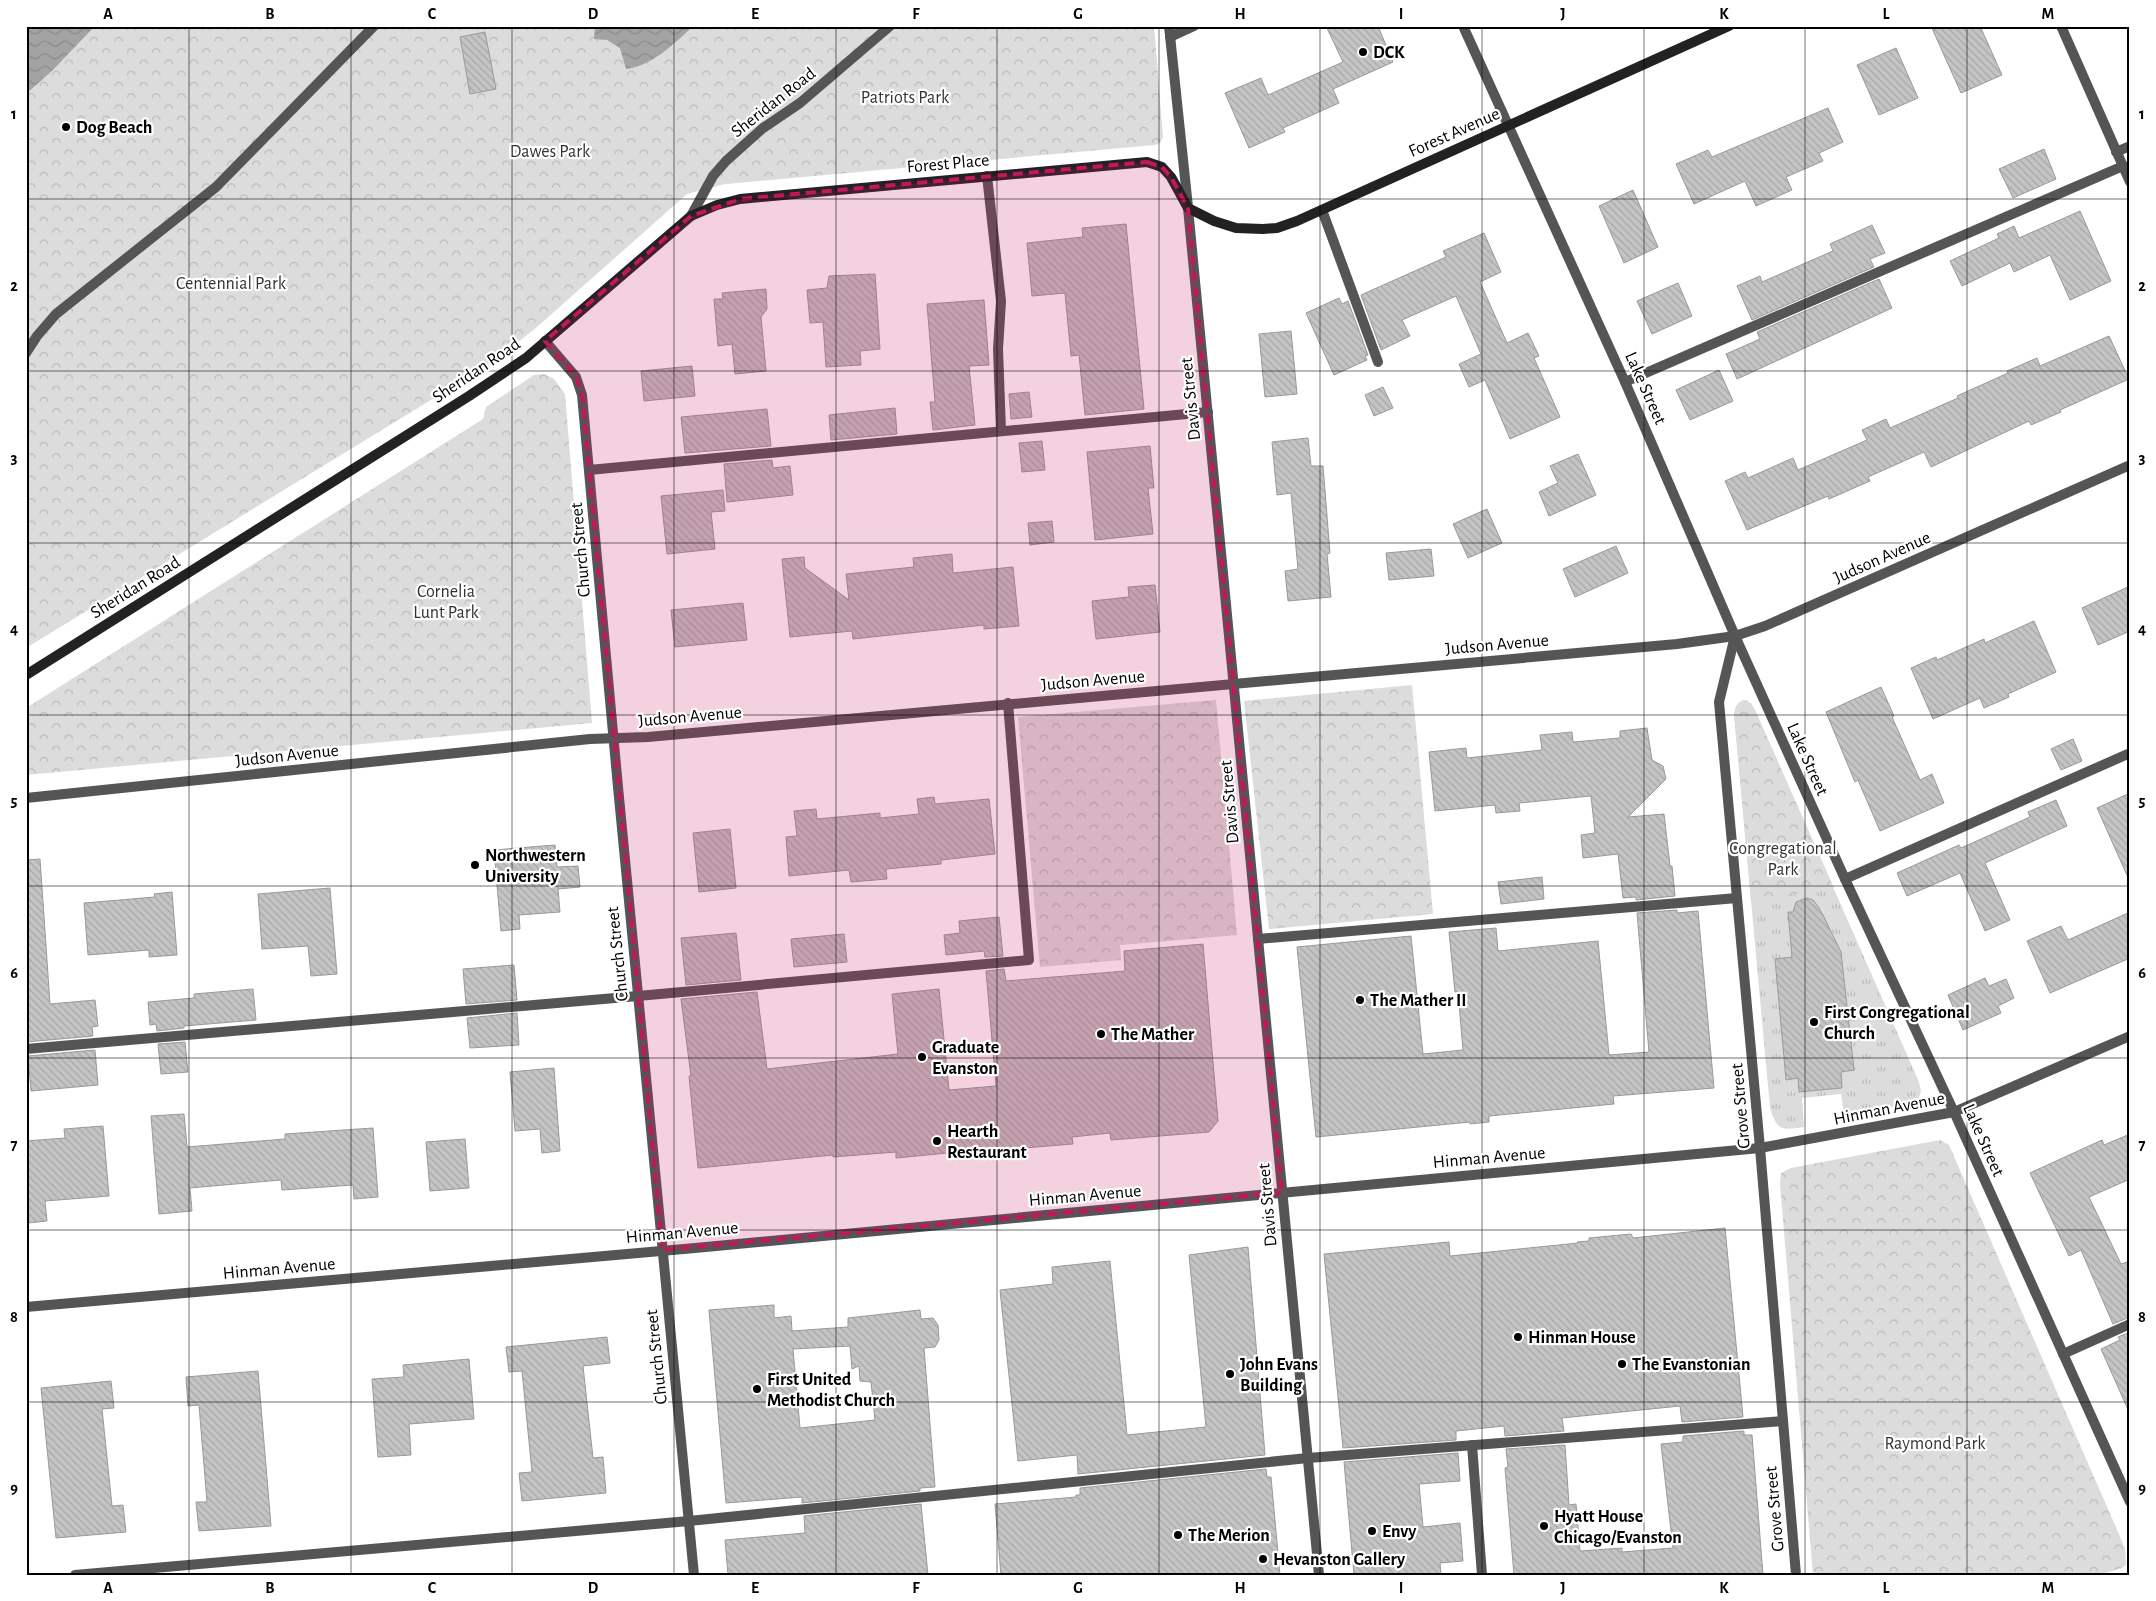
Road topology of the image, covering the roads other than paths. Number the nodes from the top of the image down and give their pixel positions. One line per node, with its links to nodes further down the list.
1 (374, 26): 18 (street)
2 (890, 26): 16 (street, Sheridan Road)
3 (1194, 26): 7 (street)
4 (1463, 26): 8 (street, Lake Street)
5 (1729, 26): 8 (main road, Forest Avenue)
6 (2061, 26): 10 (street)
7 (1170, 32): 14 (street, Davis Street)
8 (1508, 125): 15 (main road, Forest Avenue); 20 (street, Lake Street)
9 (2130, 146): 10 (street)
10 (2116, 152): 11 (street)
11 (2123, 166): 13 (street); 20 (street)
12 (987, 176): 14 (main road, Forest Place); 16 (main road, Forest Place); 22 (street)
13 (2130, 182)
14 (1188, 208): 15 (main road, Forest Avenue); 21 (street, Davis Street)
15 (1322, 210): 19 (street)
16 (691, 216): 17 (main road, Sheridan Road)
17 (545, 341): 24 (street, Church Street); 26 (main road, Sheridan Road)
18 (26, 353)
19 (1378, 362)
20 (1626, 382): 25 (street, Lake Street)
21 (1208, 412): 22 (street); 27 (street, Davis Street)
22 (1001, 431): 24 (street)
23 (2130, 465): 25 (street, Judson Avenue)
24 (589, 470): 29 (street, Church Street)
25 (1735, 636): 27 (street, Judson Avenue); 32 (street, Lake Street); 33 (street, Grove Street)
26 (26, 675)
27 (1234, 684): 28 (street, Judson Avenue); 34 (street, Davis Street)
28 (1008, 703): 29 (street, Judson Avenue); 35 (street)
29 (613, 739): 31 (street, Judson Avenue); 35 (street, Church Street)
30 (2130, 753): 32 (street)
31 (26, 798)
32 (1844, 879): 38 (street, Lake Street)
33 (1737, 898): 34 (street); 39 (street, Grove Street)
34 (1258, 940): 40 (street, Davis Street)
35 (638, 996): 37 (street); 41 (street, Church Street)
36 (2130, 1036): 38 (street, Hinman Avenue)
37 (26, 1049)
38 (1954, 1112): 39 (street, Hinman Avenue); 44 (street, Lake Street)
39 (1760, 1148): 40 (street, Hinman Avenue); 45 (street, Grove Street)
40 (1282, 1193): 41 (street, Hinman Avenue); 47 (street, Davis Street)
41 (662, 1250): 42 (street, Hinman Avenue); 49 (street, Church Street)
42 (26, 1307)
43 (2130, 1324): 44 (street)
44 (2063, 1354): 48 (street, Lake Street)
45 (1783, 1421): 46 (street); 54 (street, Grove Street)
46 (1472, 1446): 47 (street); 53 (street)
47 (1308, 1458): 49 (street); 52 (street, Davis Street)
48 (2130, 1502)
49 (689, 1521): 50 (street); 51 (street, Church Street)
50 (75, 1575)
51 (694, 1575)
52 (1319, 1575)
53 (1482, 1575)
54 (1796, 1575)

